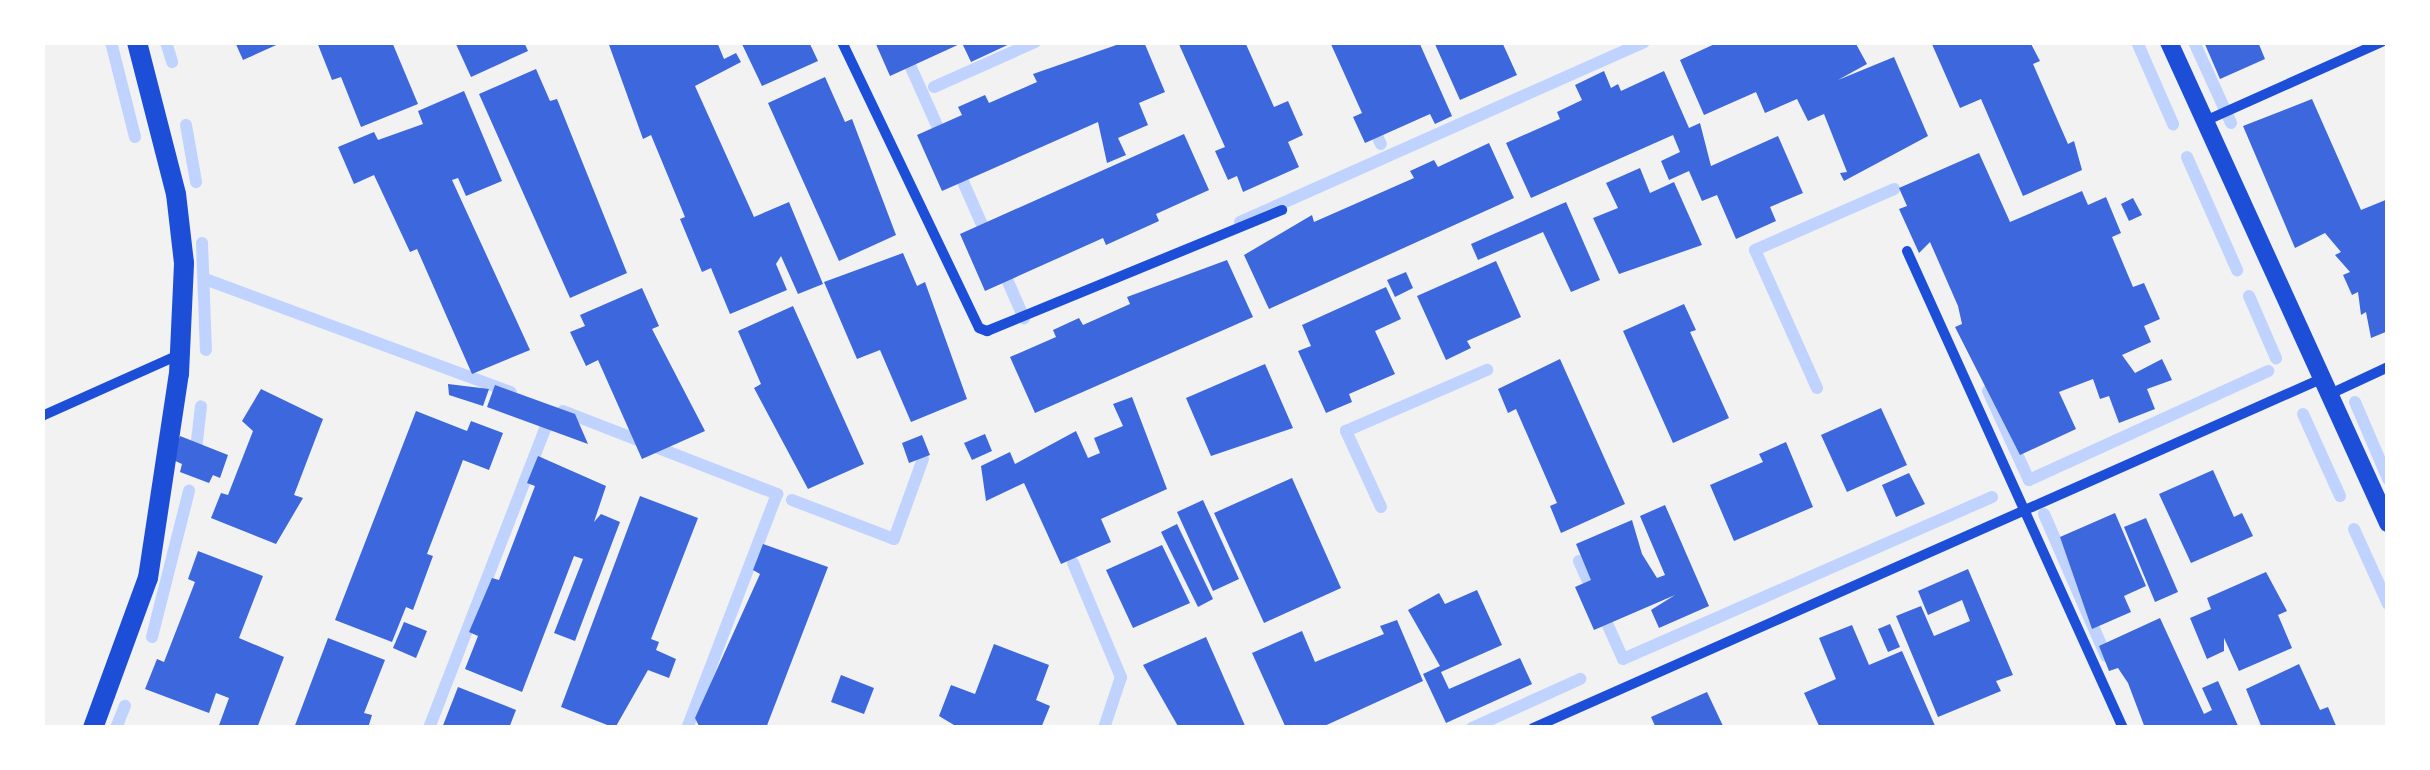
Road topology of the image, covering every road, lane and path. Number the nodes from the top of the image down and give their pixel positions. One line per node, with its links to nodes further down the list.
1 (136, 42): 8 (main road)
2 (842, 42): 6 (street)
3 (2169, 42): 5 (street)
4 (2382, 42): 5 (street)
5 (2205, 122): 10 (street)
6 (1282, 210)
7 (1908, 251): 12 (street)
8 (176, 356): 11 (street); 14 (main road)
9 (2388, 367): 10 (street)
10 (2324, 387): 12 (street); 13 (street)
11 (42, 416)
12 (2024, 510): 15 (street); 16 (street)
13 (2388, 524)
14 (93, 728)
15 (1534, 728)
16 (2123, 728)

